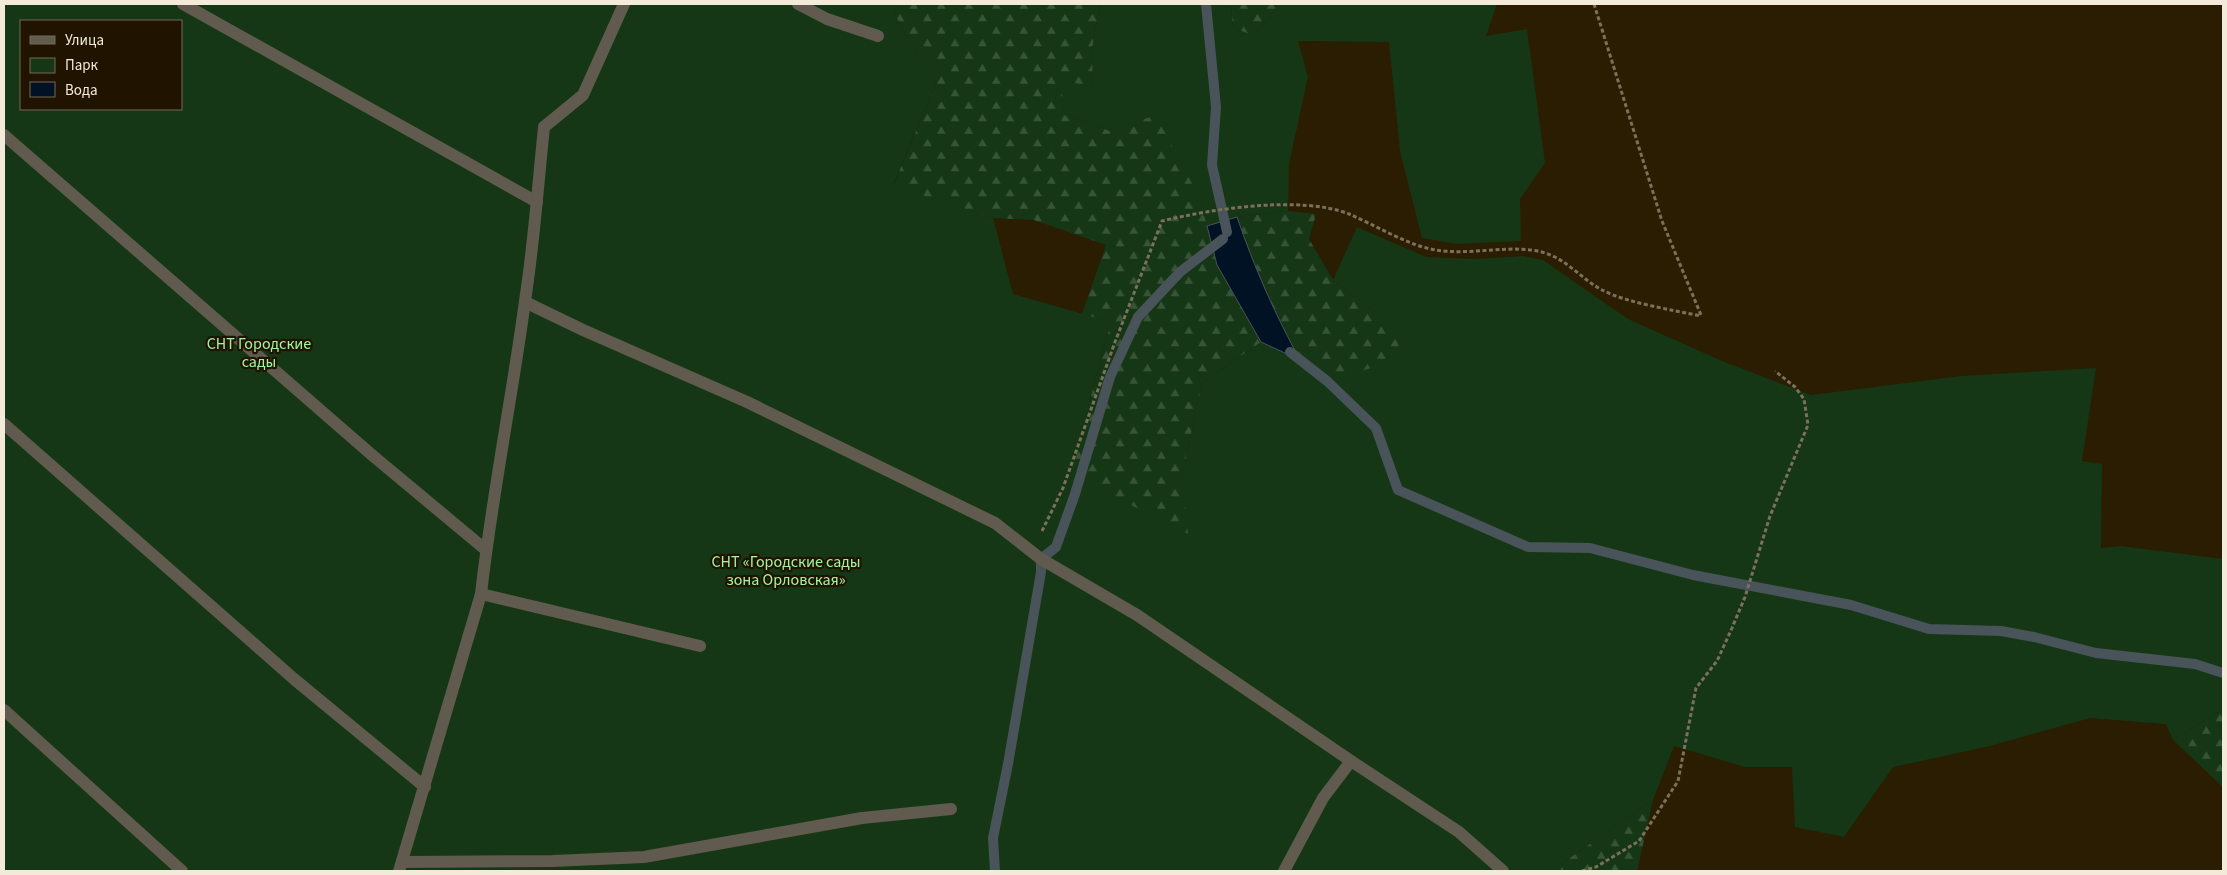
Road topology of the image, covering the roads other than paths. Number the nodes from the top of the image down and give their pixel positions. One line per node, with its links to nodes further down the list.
1 (183, 4): 6 (street)
2 (624, 4): 6 (street)
3 (798, 4): 4 (street)
4 (878, 36)
5 (4, 134): 9 (street)
6 (537, 202): 7 (street)
7 (525, 302): 9 (street); 13 (street)
8 (4, 424): 14 (street)
9 (486, 550): 10 (street)
10 (481, 594): 11 (street); 14 (street)
11 (700, 646)
12 (4, 710): 17 (street)
13 (1351, 761): 18 (street); 19 (street)
14 (424, 787): 16 (street)
15 (951, 809): 16 (street)
16 (401, 867)
17 (182, 871)
18 (1284, 871)
19 (1503, 871)

